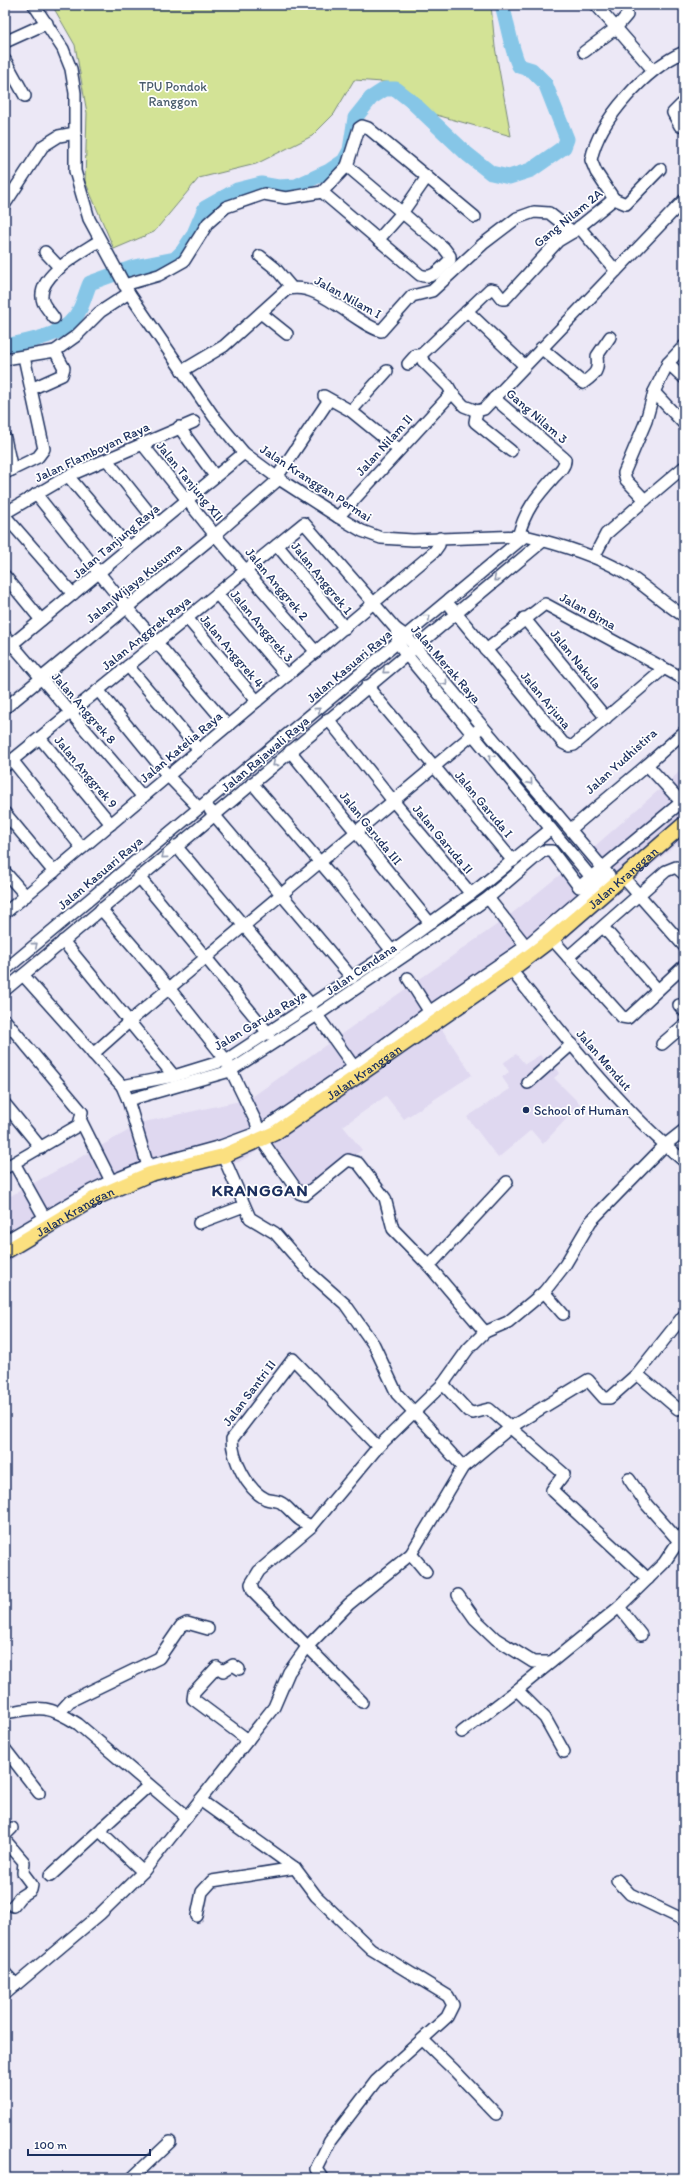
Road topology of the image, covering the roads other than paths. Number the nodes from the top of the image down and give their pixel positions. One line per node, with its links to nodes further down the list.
1 (34, 5): 4 (street, Jalan Kranggan Permai)
2 (596, 5): 5 (street)
3 (627, 15): 5 (street)
4 (47, 23): 6 (street); 14 (street, Jalan Kranggan Permai)
5 (616, 28): 7 (street); 10 (street)
6 (5, 42)
7 (584, 52)
8 (684, 52): 10 (street, Gang Nilam 2A)
9 (5, 60): 11 (street)
10 (653, 70): 19 (street, Gang Nilam 2A)
11 (25, 96)
12 (684, 102): 13 (street)
13 (680, 126)
14 (75, 133): 21 (street); 25 (street, Jalan Kranggan Permai)
15 (347, 166): 17 (street); 18 (street); 22 (street)
16 (660, 169): 19 (street)
17 (427, 177): 22 (street); 23 (street)
18 (322, 192): 26 (street); 31 (street)
19 (614, 199): 24 (street, Gang Nilam 2A)
20 (684, 200): 30 (street)
21 (5, 204)
22 (402, 213): 26 (street); 26 (street)
23 (475, 217)
24 (576, 230): 30 (street); 32 (street, Jalan Nilam I); 33 (street, Gang Nilam 2A)
25 (99, 240): 29 (street); 31 (street, Jalan Kranggan Permai)
26 (378, 240)
27 (45, 252): 29 (street)
28 (260, 256): 32 (street)
29 (60, 268): 35 (street)
30 (616, 271): 39 (street)
31 (125, 286): 40 (street); 47 (street, Jalan Kranggan Permai)
32 (292, 288): 34 (street)
33 (466, 311): 41 (street, Gang Nilam 2A); 46 (street)
34 (262, 314): 36 (street); 47 (street)
35 (54, 318)
36 (287, 334)
37 (610, 338): 39 (street)
38 (684, 346): 44 (street)
39 (541, 348): 46 (street)
40 (55, 351): 42 (street); 50 (street)
41 (421, 355): 45 (street, Gang Nilam 2A); 51 (street)
42 (24, 357): 43 (street); 50 (street)
43 (5, 359)
44 (668, 363): 49 (street); 52 (street)
45 (408, 364)
46 (524, 365): 53 (street)
47 (182, 371): 63 (street, Jalan Kranggan Permai)
48 (387, 371): 54 (street)
49 (684, 378)
50 (30, 388): 66 (street)
51 (452, 392): 55 (street); 61 (street, Jalan Nilam II)
52 (654, 392): 57 (street); 72 (street)
53 (494, 398): 55 (street); 78 (street, Gang Nilam 3)
54 (351, 411): 61 (street); 69 (street, Jalan Wijaya Kusuma)
55 (477, 411): 62 (street)
56 (194, 422): 58 (street, Jalan Flamboyan Raya)
57 (684, 424)
58 (179, 427): 60 (street, Jalan Flamboyan Raya); 68 (street)
59 (5, 438): 66 (street)
60 (143, 445): 64 (street, Jalan Flamboyan Raya); 71 (street, Jalan Tanjung XII)
61 (399, 450): 75 (street, Jalan Nilam II)
62 (511, 451)
63 (244, 453): 68 (street, Jalan Tanjung Raya); 69 (street, Jalan Kranggan Permai)
64 (107, 460): 67 (street, Jalan Flamboyan Raya); 76 (street)
65 (684, 467): 72 (street)
66 (9, 472)
67 (68, 476): 70 (street, Jalan Flamboyan Raya); 82 (street)
68 (216, 476): 71 (street, Jalan Tanjung Raya)
69 (278, 478): 75 (street, Jalan Kranggan Permai); 77 (street, Jalan Wijaya Kusuma)
70 (36, 494): 73 (street, Jalan Flamboyan Raya); 85 (street)
71 (188, 499): 76 (street, Jalan Tanjung Raya); 77 (street, Jalan Tanjung XII)
72 (644, 500): 83 (street)
73 (5, 513)
74 (5, 516): 87 (street)
75 (338, 517): 79 (street, Jalan Kranggan Permai)
76 (158, 524): 82 (street, Jalan Tanjung Raya)
77 (215, 535): 84 (street, Jalan Anggrek 2); 91 (street, Jalan Wijaya Kusuma)
78 (521, 537): 79 (street, Jalan Kranggan Permai); 80 (street, Jalan Kranggan Permai); 89 (street, Jalan Kasuari Raya)
79 (440, 538): 90 (street, Jalan Katelia Raya)
80 (543, 541): 83 (street, Jalan Kranggan Permai); 92 (street, Jalan Rajawali Raya, one-way to 92)
81 (277, 545): 84 (street, Jalan Anggrek Raya); 90 (street, Jalan Anggrek Raya); 97 (street, Jalan Anggrek 1)
82 (129, 548): 85 (street, Jalan Tanjung Raya)
83 (594, 557): 93 (street, Jalan Kranggan Permai)
84 (247, 569): 88 (street, Jalan Anggrek Raya); 103 (street, Jalan Anggrek 2)
85 (100, 572): 87 (street, Jalan Tanjung Raya); 91 (street)
86 (5, 576): 96 (street)
87 (73, 594): 96 (street, Jalan Tanjung Raya)
88 (217, 594): 94 (street, Jalan Anggrek Raya); 106 (street, Jalan Anggrek 3)
89 (446, 602): 92 (street, Jalan Arjuna); 98 (street, Jalan Kasuari Raya, one-way to 89)
90 (375, 603): 97 (street, Jalan Katelia Raya); 98 (street, Jalan Merak Raya)
91 (127, 607): 99 (street); 107 (street, Jalan Wijaya Kusuma)
92 (455, 613): 101 (street, Jalan Rajawali Raya); 102 (street, Jalan Arjuna)
93 (684, 616)
94 (187, 618): 99 (street, Jalan Anggrek Raya); 111 (street, Jalan Anggrek 4)
95 (524, 618): 102 (street, Jalan Bima); 105 (street, Jalan Bima); 114 (street, Jalan Nakula)
96 (41, 620): 100 (street, Jalan Tanjung Raya)
97 (345, 628): 103 (street, Jalan Katelia Raya)
98 (402, 640): 101 (street, Jalan Merak Raya); 132 (street, Jalan Kasuari Raya, one-way to 98)
99 (158, 642): 104 (street, Jalan Anggrek Raya); 117 (street)
100 (7, 643): 107 (street, Jalan Anggrek 8)
101 (410, 650): 109 (street, Jalan Rajawali Raya, one-way to 109); 118 (street, Jalan Merak Raya, one-way to 118); 120 (street, Jalan Merak Raya)
102 (486, 650): 114 (street, Jalan Arjuna)
103 (316, 652): 106 (street, Jalan Katelia Raya)
104 (128, 666): 110 (street, Jalan Anggrek Raya); 122 (street)
105 (663, 669): 108 (street, Jalan Bima); 114 (street, Jalan Arjuna)
106 (287, 676): 111 (street, Jalan Katelia Raya)
107 (40, 678): 112 (street, Jalan Wijaya Kusuma); 113 (street, Jalan Anggrek 8)
108 (684, 679)
109 (367, 686): 115 (street, Jalan Rajawali Raya); 126 (street, Jalan Garuda I)
110 (98, 690): 113 (street, Jalan Anggrek Raya); 127 (street)
111 (257, 701): 117 (street, Jalan Katelia Raya)
112 (5, 708)
113 (70, 713): 121 (street, Jalan Anggrek Raya); 129 (street, Jalan Anggrek 8)
114 (606, 718)
115 (328, 719): 123 (street, Jalan Rajawali Raya); 130 (street, Jalan Garuda II)
116 (684, 723): 136 (street, Jalan Yudhistira)
117 (228, 726): 122 (street, Jalan Katelia Raya)
118 (482, 727): 120 (street); 136 (street, Jalan Merak Raya, one-way to 136)
119 (684, 732): 125 (street)
120 (473, 735): 126 (street); 138 (street, Jalan Merak Raya, one-way to 120)
121 (40, 738): 124 (street, Jalan Anggrek Raya); 135 (street, Jalan Anggrek 9)
122 (198, 750): 127 (street, Jalan Katelia Raya)
123 (290, 751): 128 (street, Jalan Rajawali Raya, one-way to 128); 139 (street, Jalan Garuda III)
124 (8, 763): 141 (street)
125 (647, 765): 131 (street); 136 (street)
126 (434, 766): 130 (street); 142 (street, Jalan Garuda I)
127 (168, 776): 129 (street, Jalan Katelia Raya); 132 (street)
128 (252, 783): 134 (street, Jalan Rajawali Raya); 143 (street)
129 (142, 797): 135 (street, Jalan Katelia Raya)
130 (394, 802): 139 (street); 151 (street, Jalan Garuda II)
131 (683, 803): 147 (street)
132 (201, 806): 134 (street); 168 (street, Jalan Kasuari Raya, one-way to 132)
133 (5, 813): 146 (street)
134 (214, 815): 140 (street, Jalan Rajawali Raya); 150 (street)
135 (111, 824): 141 (street, Jalan Katelia Raya)
136 (573, 824): 147 (street, Jalan Merak Raya)
137 (684, 824): 147 (main road, Jalan Kranggan)
138 (551, 829): 142 (street, Jalan Garuda Raya); 149 (street, Jalan Merak Raya)
139 (355, 833): 143 (street); 157 (street, Jalan Garuda III)
140 (176, 846): 148 (street, Jalan Rajawali Raya, one-way to 148); 158 (street)
141 (82, 848): 146 (street, Jalan Katelia Raya)
142 (513, 861): 151 (street, Jalan Garuda Raya)
143 (320, 863): 150 (street); 164 (street)
144 (681, 871): 152 (street)
145 (5, 872): 153 (street)
146 (54, 872): 153 (street, Jalan Katelia Raya)
147 (613, 876): 149 (main road, Jalan Kranggan); 149 (street); 152 (street, Jalan Merak Raya)
148 (139, 878): 155 (street, Jalan Rajawali Raya); 166 (street)
149 (598, 885): 154 (street, Jalan Cendana); 160 (main road, Jalan Kranggan); 162 (street)
150 (281, 894): 158 (street); 171 (street)
151 (471, 894): 157 (street, Jalan Garuda Raya)
152 (639, 895): 159 (street); 163 (street, Jalan Merak Raya)
153 (26, 896): 156 (street, Jalan Katelia Raya)
154 (488, 898): 162 (street); 176 (street, Jalan Cendana)
155 (101, 910): 161 (street, Jalan Rajawali Raya); 173 (street)
156 (5, 913)
157 (430, 923): 164 (street, Jalan Garuda Raya)
158 (243, 926): 166 (street); 176 (street)
159 (603, 927): 165 (street); 175 (street)
160 (552, 939): 165 (street); 169 (main road, Jalan Kranggan)
161 (63, 941): 170 (street, Jalan Rajawali Raya); 179 (street)
162 (526, 946): 177 (street)
163 (684, 946)
164 (392, 951): 171 (street, Jalan Garuda Raya)
165 (568, 957): 175 (street)
166 (206, 958): 173 (street); 181 (street)
167 (684, 966): 175 (street)
168 (5, 970)
169 (511, 970): 177 (main road, Jalan Kranggan); 182 (street, Jalan Mendut)
170 (23, 975): 174 (street, Jalan Rajawali Raya); 184 (street)
171 (352, 978): 176 (street, Jalan Garuda Raya)
172 (408, 978): 177 (street)
173 (169, 988): 179 (street); 185 (street)
174 (5, 990)
175 (658, 990)
176 (314, 1011): 181 (street, Jalan Garuda Raya); 185 (street, Jalan Cendana); 186 (street)
177 (432, 1016): 186 (street); 194 (main road, Jalan Kranggan)
178 (5, 1020): 192 (street)
179 (130, 1021): 184 (street); 187 (street)
180 (684, 1025): 183 (street)
181 (268, 1034): 185 (street, Jalan Garuda Raya)
182 (572, 1044): 188 (street); 195 (street, Jalan Mendut)
183 (662, 1044)
184 (93, 1054): 189 (street)
185 (228, 1066): 187 (street, Jalan Garuda Raya); 190 (street, Jalan Cendana); 194 (street)
186 (354, 1067): 194 (street)
187 (174, 1076): 189 (street, Jalan Garuda Raya)
188 (528, 1083)
189 (122, 1086): 190 (street)
190 (128, 1100): 200 (street)
191 (5, 1104): 196 (street)
192 (81, 1121): 196 (street); 201 (street)
193 (684, 1130): 195 (street)
194 (260, 1136): 197 (main road, Jalan Kranggan); 200 (street); 208 (street)
195 (665, 1145): 198 (street, Jalan Mendut); 209 (street)
196 (41, 1148): 199 (street)
197 (223, 1156): 200 (main road, Jalan Kranggan); 203 (street)
198 (684, 1161)
199 (9, 1166): 204 (street)
200 (149, 1170): 201 (street); 204 (main road, Jalan Kranggan)
201 (111, 1181): 204 (street)
202 (507, 1182): 208 (street)
203 (244, 1206): 205 (street); 216 (street)
204 (47, 1222): 206 (street); 207 (main road, Jalan Kranggan)
205 (199, 1223)
206 (5, 1241)
207 (5, 1252)
208 (429, 1266): 212 (street)
209 (544, 1292): 210 (street); 212 (street)
210 (563, 1314)
211 (684, 1315): 213 (street)
212 (485, 1332): 214 (street)
213 (637, 1374): 215 (street); 217 (street)
214 (442, 1384): 216 (street); 217 (street)
215 (678, 1408)
216 (414, 1411): 218 (street); 219 (street)
217 (511, 1427): 219 (street); 225 (street)
218 (378, 1447): 221 (street); 221 (street, Jalan Santri II)
219 (463, 1468): 223 (street)
220 (629, 1479): 222 (street)
221 (312, 1526): 230 (street)
222 (681, 1536): 225 (street)
223 (411, 1554): 224 (street); 230 (street)
224 (426, 1572)
225 (648, 1579): 227 (street)
226 (458, 1595): 231 (street)
227 (619, 1607): 229 (street); 231 (street)
228 (208, 1629): 235 (street)
229 (641, 1635)
230 (306, 1647): 234 (street); 238 (street)
231 (551, 1662): 233 (street)
232 (239, 1669): 238 (street)
233 (518, 1690): 237 (street); 240 (street)
234 (362, 1702)
235 (60, 1712): 236 (street); 241 (street)
236 (5, 1713)
237 (462, 1732)
238 (248, 1740): 243 (street)
239 (5, 1749): 242 (street)
240 (564, 1752)
241 (148, 1786): 244 (street); 245 (street)
242 (39, 1793)
243 (200, 1800): 244 (street); 247 (street)
244 (187, 1817): 248 (street)
245 (103, 1827): 248 (street); 249 (street)
246 (5, 1840): 251 (street)
247 (295, 1868): 252 (street); 257 (street)
248 (143, 1872): 255 (street)
249 (50, 1876)
250 (617, 1880): 253 (street)
251 (13, 1906)
252 (197, 1916)
253 (684, 1920)
254 (5, 1973): 255 (street)
255 (16, 1985): 256 (street)
256 (5, 1994)
257 (423, 2040): 258 (street); 261 (street)
258 (496, 2114)
259 (170, 2142): 260 (street)
260 (132, 2178)
261 (322, 2178)

